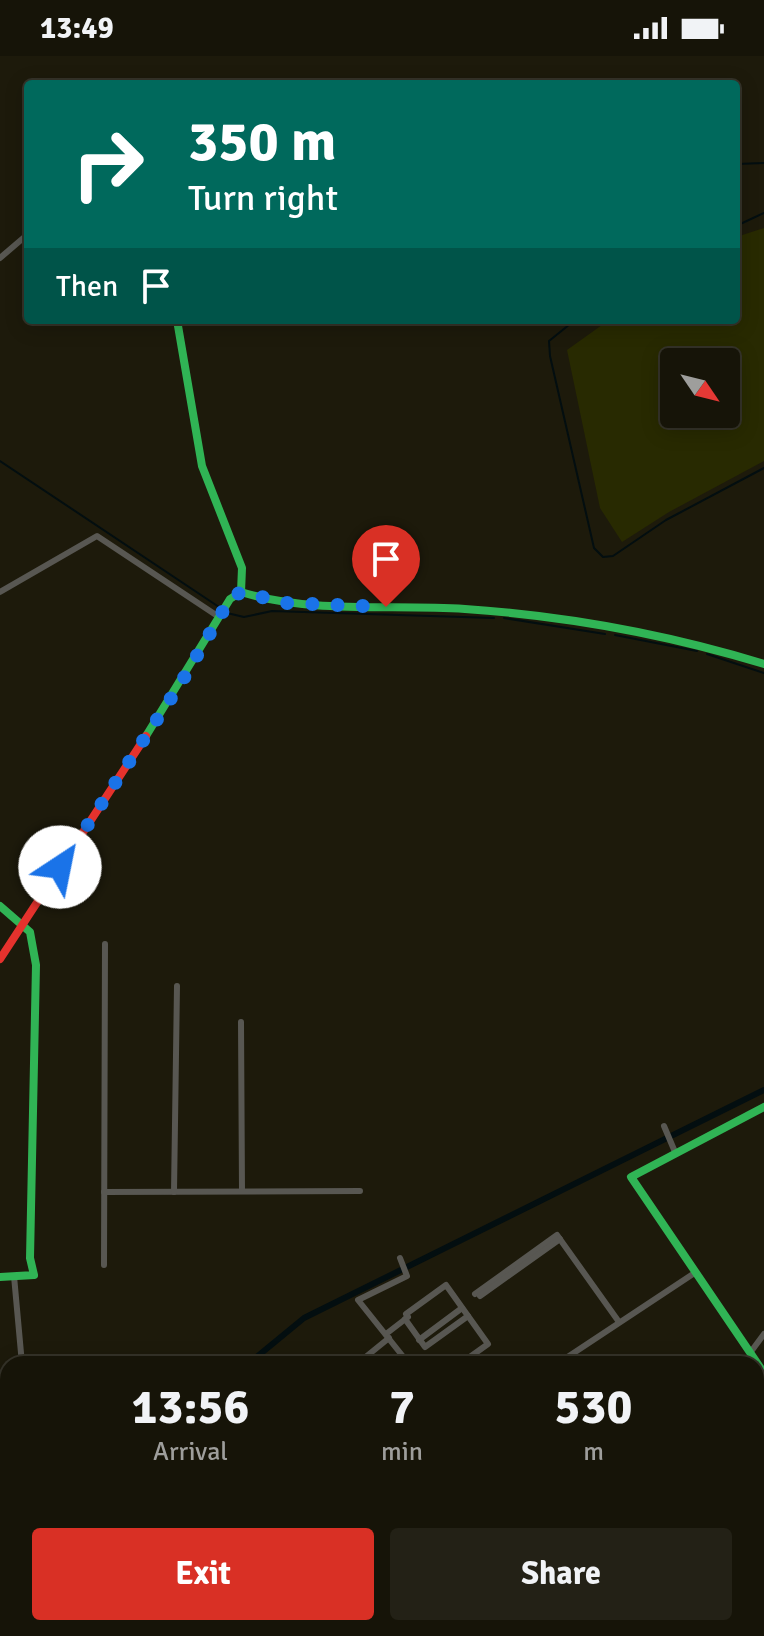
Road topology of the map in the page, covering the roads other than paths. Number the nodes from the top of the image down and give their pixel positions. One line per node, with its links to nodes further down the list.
1 (24, 237): 2 (street)
2 (0, 258)
3 (178, 324): 5 (street)
4 (0, 592): 6 (street)
5 (241, 592): 6 (street); 7 (street)
6 (222, 612): 9 (street)
7 (764, 664)
8 (0, 906): 9 (street)
9 (22, 923): 11 (street); 24 (street)
10 (105, 944): 19 (street)
11 (0, 959)
12 (177, 986): 20 (street)
13 (241, 1022): 17 (street)
14 (764, 1107): 16 (street)
15 (664, 1126): 16 (street)
16 (675, 1152): 23 (street)
17 (242, 1191): 18 (street); 20 (street)
18 (360, 1191)
19 (104, 1192): 20 (street); 22 (street)
20 (174, 1192)
21 (400, 1258): 32 (street)
22 (104, 1265)
23 (696, 1272): 30 (street); 34 (street)
24 (14, 1276): 25 (street); 35 (street)
25 (0, 1277)
26 (478, 1295): 30 (street)
27 (462, 1308): 28 (street); 29 (street); 33 (street)
28 (468, 1316): 33 (street); 38 (street)
29 (405, 1319): 32 (street); 33 (street)
30 (619, 1322): 39 (street)
31 (764, 1334): 34 (street)
32 (388, 1336): 36 (street); 37 (street)
33 (419, 1340)
34 (750, 1353): 40 (street)
35 (21, 1356)
36 (366, 1356)
37 (403, 1356)
38 (471, 1356)
39 (572, 1356)
40 (752, 1356)

